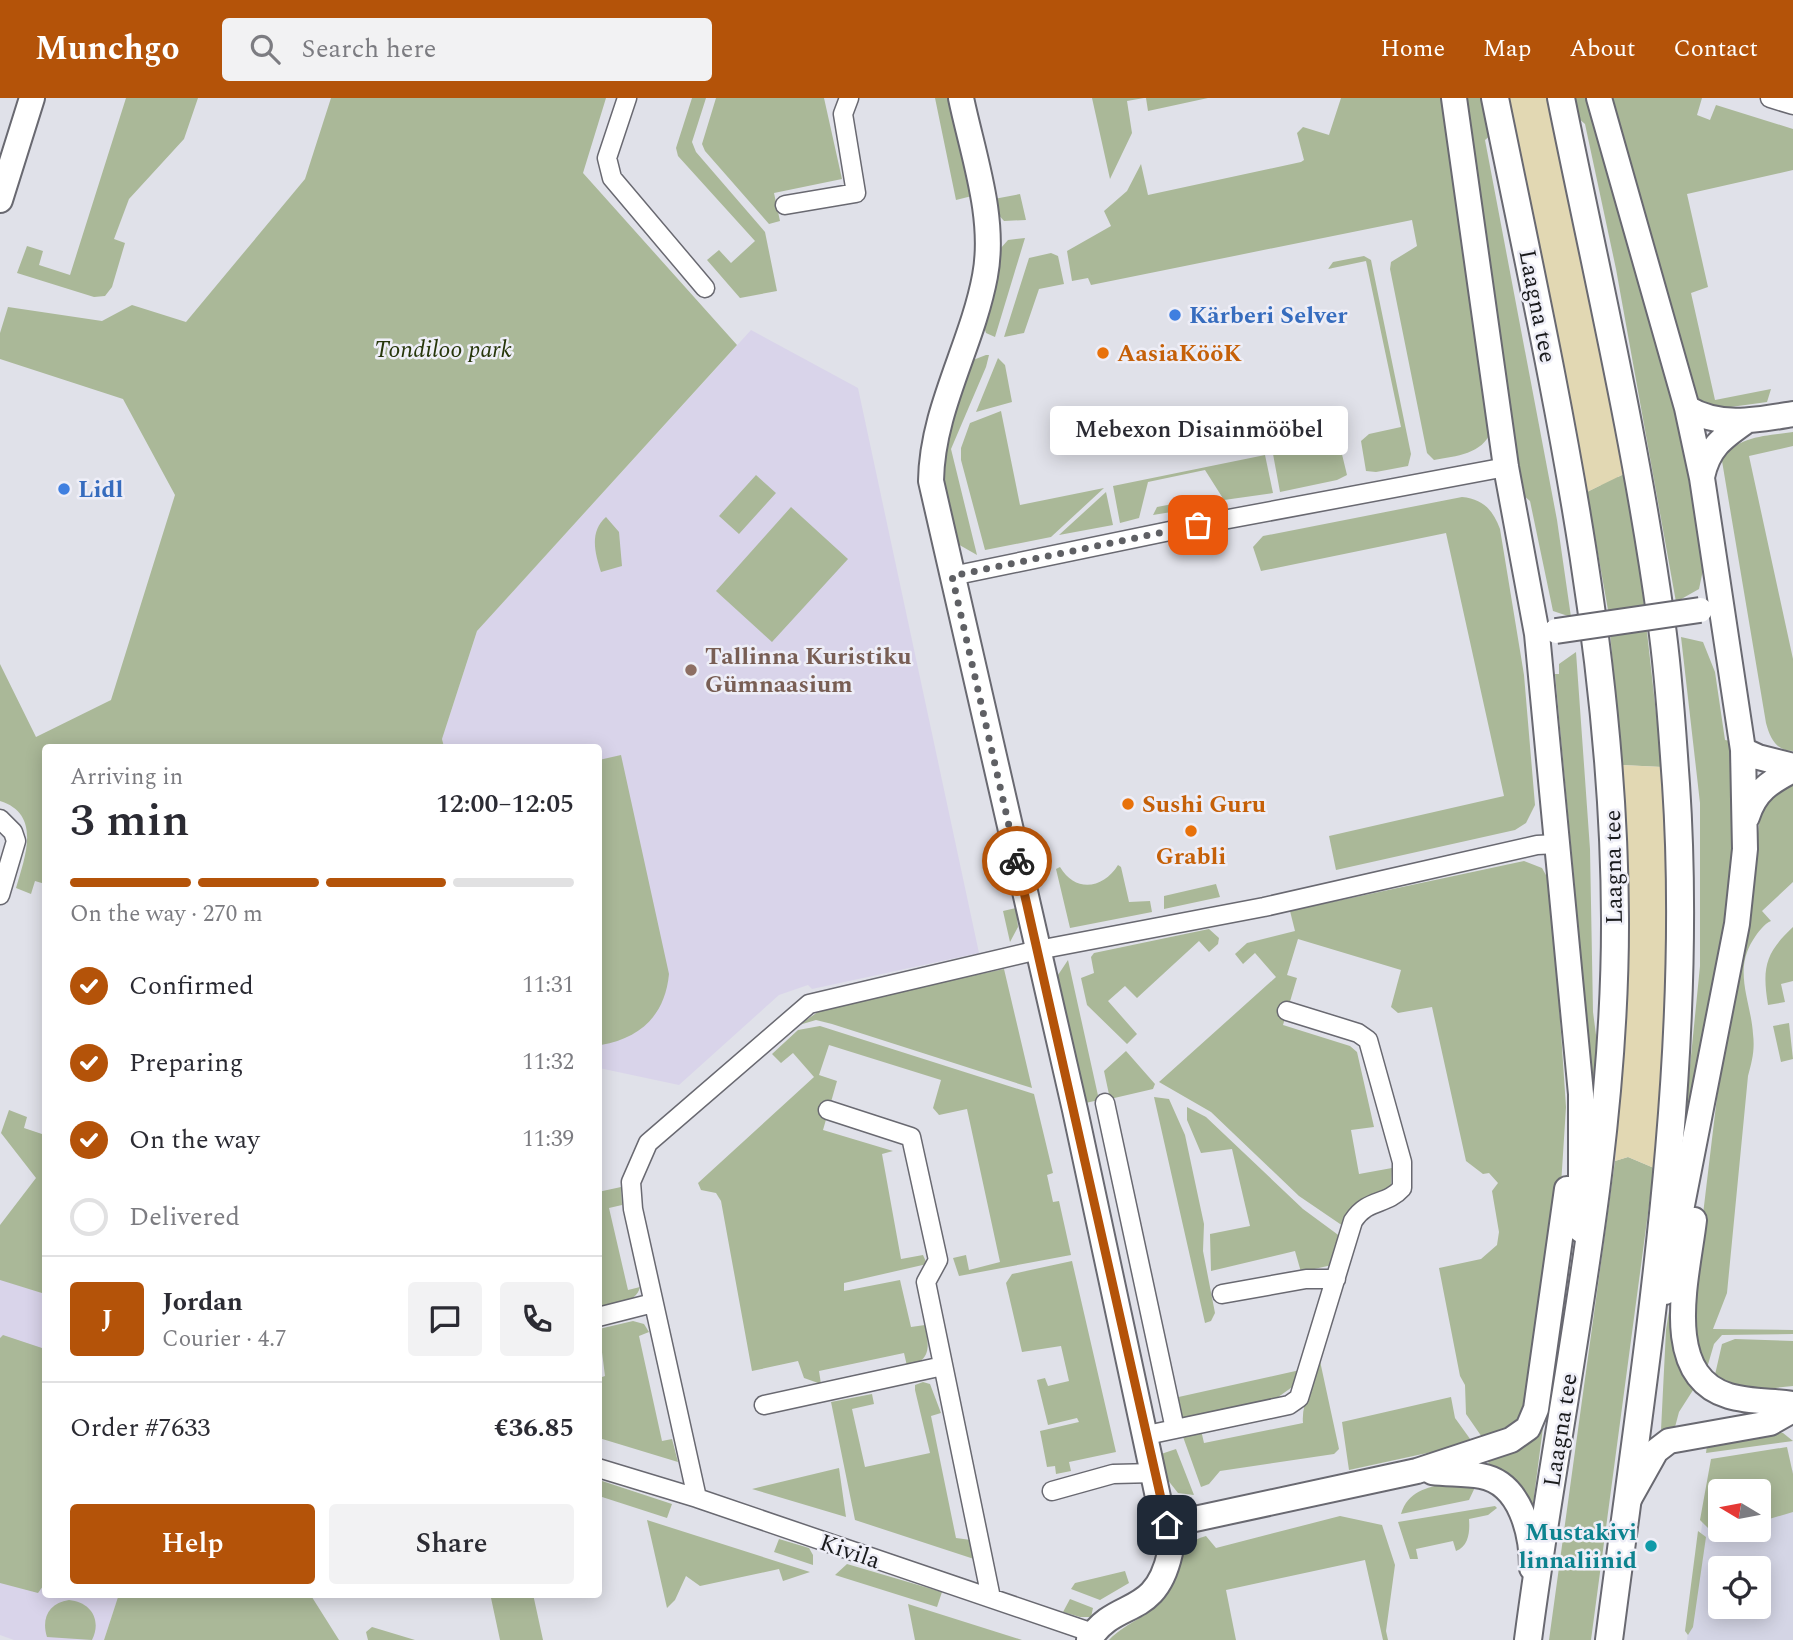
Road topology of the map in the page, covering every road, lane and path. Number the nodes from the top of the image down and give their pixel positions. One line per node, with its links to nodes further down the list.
1 (32, 98): 11 (street)
2 (627, 98): 13 (street)
3 (849, 98): 12 (street)
4 (961, 98): 19 (street)
5 (1454, 98): 17 (street)
6 (1495, 98): 37 (main road, Laagna tee)
7 (1561, 98): 43 (main road)
8 (1599, 98): 14 (street)
9 (1770, 98): 10 (street)
10 (1793, 105)
11 (0, 200)
12 (785, 205)
13 (705, 288)
14 (1687, 408): 16 (street); 18 (street)
15 (1793, 414): 16 (street)
16 (1745, 422): 18 (street)
17 (1506, 467): 19 (street); 21 (street)
18 (1702, 478): 20 (street)
19 (952, 576): 28 (street)
20 (1712, 615): 21 (street, bridge); 22 (street)
21 (1547, 638): 26 (street)
22 (1743, 750): 23 (street); 25 (street)
23 (1793, 768): 25 (street)
24 (0, 819): 27 (street)
25 (1746, 821): 31 (street)
26 (1557, 844): 28 (street); 30 (street)
27 (0, 895)
28 (1038, 950): 36 (street); 45 (street)
29 (1287, 1011): 34 (street)
30 (1574, 1032): 37 (street); 47 (street)
31 (1711, 1063): 40 (street); 43 (street)
32 (1105, 1103): 44 (street)
33 (828, 1110): 39 (street)
34 (1336, 1279): 35 (street); 44 (street)
35 (1222, 1294)
36 (653, 1303): 38 (street); 50 (street)
37 (1578, 1312): 54 (main road, Laagna tee)
38 (602, 1316)
39 (943, 1366): 41 (street); 53 (street)
40 (1793, 1404)
41 (764, 1405)
42 (1793, 1410): 51 (street)
43 (1639, 1419): 51 (main road)
44 (1175, 1429): 45 (street)
45 (1147, 1435): 48 (street)
46 (602, 1469): 50 (street, Kivila)
47 (1417, 1471): 52 (street); 54 (street)
48 (1155, 1473): 49 (street); 52 (street)
49 (1052, 1491)
50 (697, 1498): 53 (street, Kivila)
51 (1628, 1502): 56 (main road)
52 (1167, 1525): 55 (street)
53 (991, 1598): 55 (street, Kivila)
54 (1530, 1628)
55 (1091, 1637)
56 (1609, 1640)

